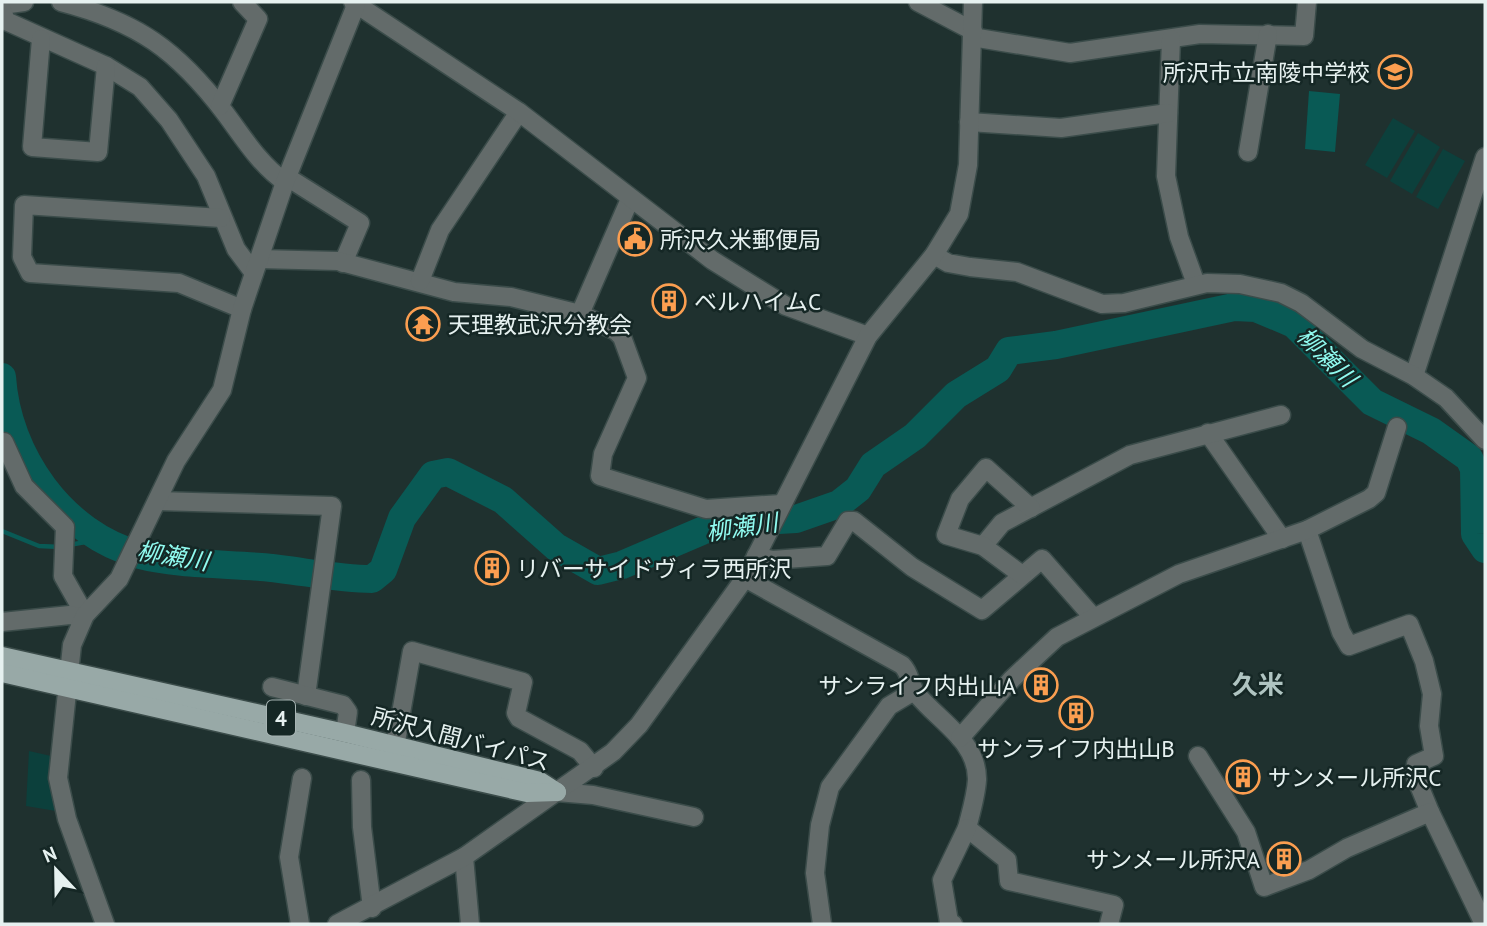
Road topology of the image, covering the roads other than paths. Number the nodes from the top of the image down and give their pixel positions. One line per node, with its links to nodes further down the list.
1 (24, 2): 8 (street)
2 (61, 2): 14 (street)
3 (243, 2): 14 (street)
4 (918, 2): 9 (street)
5 (973, 2): 9 (street)
6 (1307, 2): 10 (street)
7 (354, 3): 15 (street); 20 (street)
8 (2, 5): 11 (street)
9 (972, 34): 12 (street); 17 (street)
10 (1268, 34): 12 (street); 18 (street)
11 (41, 39): 13 (street); 13 (street)
12 (1171, 39): 16 (street)
13 (106, 66): 22 (street)
14 (220, 106): 20 (street)
15 (519, 112): 21 (street); 26 (street)
16 (1168, 113): 17 (street); 27 (street)
17 (969, 122): 23 (street)
18 (1248, 152)
19 (1485, 157): 31 (street)
20 (286, 179): 24 (street); 25 (street)
21 (630, 199): 29 (street); 30 (street)
22 (221, 218): 25 (street); 28 (street)
23 (934, 255): 27 (street); 30 (street)
24 (343, 263): 25 (street); 26 (street)
25 (257, 266): 28 (street)
26 (420, 281): 29 (street)
27 (1196, 284): 31 (street)
28 (242, 309): 37 (street)
29 (580, 314): 38 (street)
30 (868, 336): 38 (street)
31 (1413, 376): 35 (street)
32 (1281, 415): 34 (street)
33 (1397, 427): 40 (street)
34 (1208, 433): 39 (street); 41 (street)
35 (1485, 440)
36 (4, 442): 46 (street)
37 (157, 501): 46 (street); 54 (street)
38 (780, 507): 43 (street)
39 (1031, 508): 42 (street); 42 (street)
40 (1307, 530): 41 (street); 63 (street)
41 (1282, 539): 47 (street)
42 (983, 547): 44 (street)
43 (760, 548): 44 (street); 45 (street)
44 (1021, 575): 47 (street)
45 (745, 578): 53 (street); 59 (street)
46 (84, 616): 48 (street); 51 (street)
47 (1092, 616): 56 (street)
48 (2, 622)
49 (2, 656): 51 (main road, 所沢入間バイパス / 4)
50 (2, 673): 51 (main road, 所沢入間バイパス / 4)
51 (67, 680): 55 (main road, 所沢入間バイパス / 4); 62 (main road, 所沢入間バイパス / 4); 68 (street)
52 (272, 687): 54 (street)
53 (914, 691): 56 (street); 72 (street)
54 (306, 696): 55 (street)
55 (345, 733): 57 (main road, 所沢入間バイパス / 4)
56 (960, 738): 65 (street)
57 (395, 747): 59 (street); 62 (main road, 所沢入間バイパス / 4)
58 (1198, 756): 63 (street)
59 (594, 768): 62 (street)
60 (302, 778): 69 (street)
61 (361, 780): 67 (street)
62 (557, 792): 64 (street); 66 (street)
63 (1430, 812): 75 (street)
64 (694, 817)
65 (967, 828): 73 (street); 74 (street)
66 (464, 857): 67 (street); 71 (street)
67 (372, 908): 70 (street)
68 (105, 924)
69 (300, 924)
70 (339, 924)
71 (470, 924)
72 (822, 924)
73 (953, 924)
74 (1109, 924)
75 (1484, 924)

